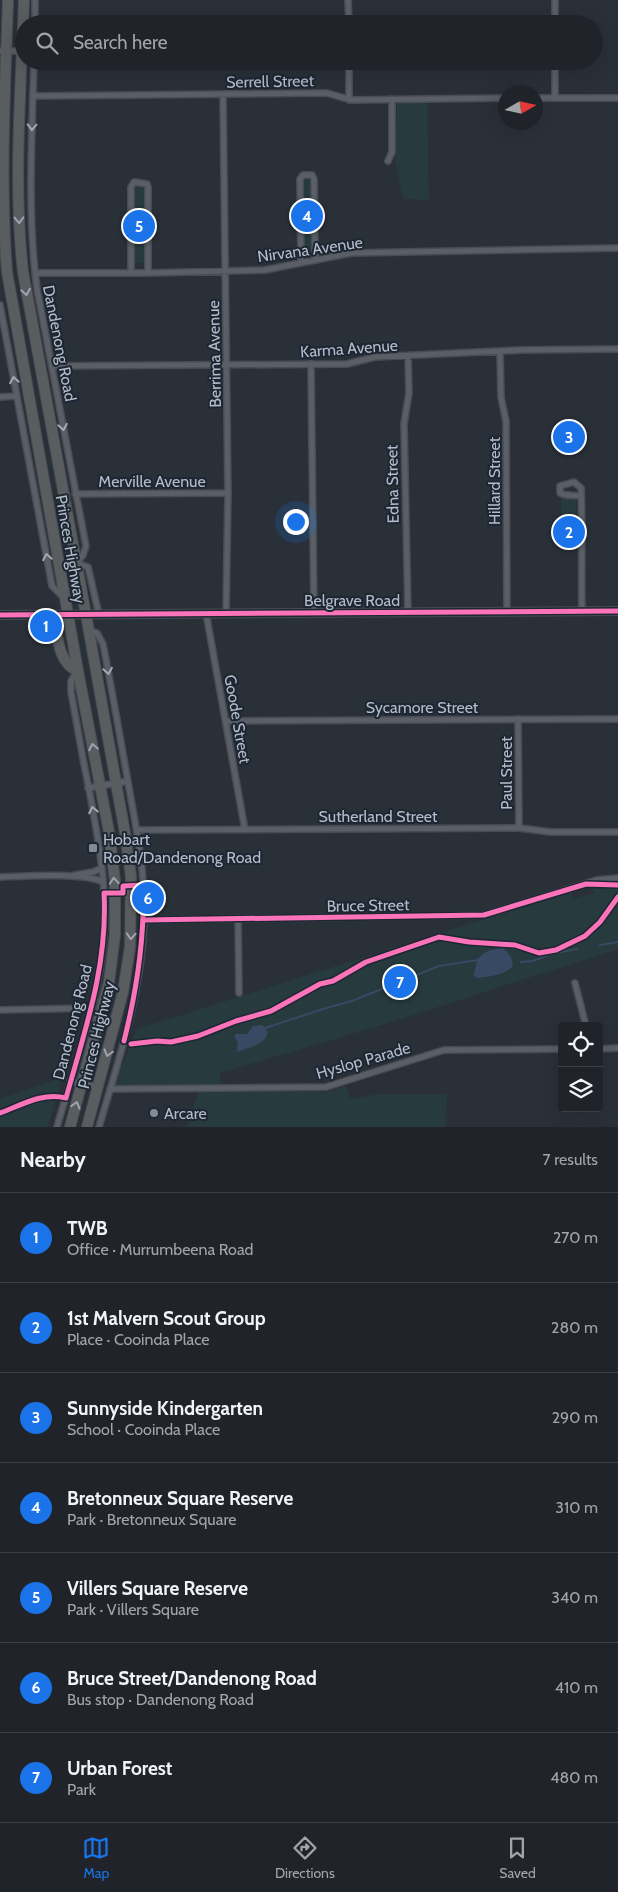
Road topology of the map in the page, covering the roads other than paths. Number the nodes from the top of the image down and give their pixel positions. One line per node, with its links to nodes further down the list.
1 (8, 0): 10 (highway, Princes Highway)
2 (24, 0): 6 (highway, Princes Highway)
3 (35, 0): 7 (street)
4 (348, 0): 8 (street)
5 (555, 0): 9 (street)
6 (24, 15)
7 (35, 15)
8 (349, 15)
9 (555, 15)
10 (3, 51): 33 (highway, Princes Highway)
11 (23, 70): 32 (highway, Princes Highway, one-way to 32)
12 (34, 70): 16 (street, Dandenong Road)
13 (349, 70): 22 (street)
14 (555, 70): 19 (street)
15 (223, 94): 16 (street, Serrell Street); 22 (street, Serrell Street); 27 (street, Berrima Avenue)
16 (33, 96): 29 (street, Dandenong Road, one-way to 29)
17 (498, 98): 21 (street, Serrell Street)
18 (543, 98): 19 (street)
19 (556, 98): 20 (street)
20 (618, 98)
21 (392, 99): 22 (street, Serrell Street); 23 (street)
22 (349, 100)
23 (388, 161)
24 (618, 248): 25 (street, Nirvana Avenue)
25 (315, 259): 26 (street, Nirvana Avenue); 26 (street)
26 (301, 262): 27 (street, Nirvana Avenue)
27 (226, 270): 30 (street, Nirvana Avenue); 39 (street, Berrima Avenue)
28 (131, 272): 29 (street, Nirvana Avenue); 30 (street, Nirvana Avenue); 30 (street)
29 (35, 273): 38 (street, Dandenong Road)
30 (148, 273)
31 (0, 305): 40 (street, one-way to 31)
32 (31, 322): 33 (highway); 47 (highway, Princes Highway)
33 (15, 324): 45 (highway, Princes Highway)
34 (618, 348): 35 (street, Karma Avenue)
35 (500, 352): 36 (street, Karma Avenue); 49 (street, Hillard Street)
36 (408, 356): 37 (street, Karma Avenue); 52 (street, Edna Street)
37 (311, 364): 39 (street, Karma Avenue); 55 (street)
38 (52, 366): 39 (street, Karma Avenue); 43 (street, Dandenong Road, one-way to 43)
39 (227, 366): 42 (street, Berrima Avenue)
40 (17, 396): 41 (street); 46 (street)
41 (0, 397)
42 (228, 493): 43 (street, Merville Avenue); 54 (street, Berrima Avenue)
43 (76, 494): 47 (street, Dandenong Road)
44 (581, 498): 44 (street); 50 (street)
45 (47, 499): 46 (street); 48 (highway, Princes Highway)
46 (38, 506): 48 (street, one-way to 46)
47 (76, 563): 56 (street); 57 (highway, Princes Highway)
48 (65, 599): 60 (highway, Princes Highway)
49 (507, 611): 50 (main road, Belgrave Road); 52 (main road, Belgrave Road)
50 (582, 611): 51 (main road, Belgrave Road)
51 (618, 611)
52 (408, 612): 55 (main road, Belgrave Road)
53 (206, 613): 54 (main road, Belgrave Road); 56 (main road, Belgrave Road); 65 (street, Goode Street)
54 (226, 613): 55 (main road, Belgrave Road)
55 (314, 613)
56 (99, 614): 57 (main road, Belgrave Road)
57 (86, 615): 60 (main road, Belgrave Road); 61 (highway, Princes Highway)
58 (0, 616): 59 (main road, Belgrave Road)
59 (53, 616): 60 (main road, Belgrave Road); 62 (highway)
60 (68, 616): 62 (highway, Princes Highway)
61 (89, 630): 66 (street, one-way to 66); 67 (highway, Princes Highway)
62 (78, 671): 68 (highway, Princes Highway, one-way to 62); 69 (street, Dandenong Road)
63 (618, 718): 64 (street, Sycamore Street)
64 (518, 719): 65 (street, Sycamore Street); 70 (street, Paul Street)
65 (226, 721): 72 (street, Goode Street)
66 (128, 782): 67 (street); 71 (street)
67 (116, 783): 68 (street); 91 (highway, Princes Highway, one-way to 91)
68 (100, 786): 69 (street); 90 (highway, Princes Highway, one-way to 68)
69 (88, 788): 74 (street, Dandenong Road, one-way to 69)
70 (519, 828): 72 (street, Sutherland Street); 73 (street, Sutherland Street)
71 (137, 830): 72 (street, Sutherland Street); 80 (street)
72 (245, 830)
73 (618, 832)
74 (102, 868): 75 (street); 78 (street, Dandenong Road)
75 (69, 876): 76 (street); 78 (street)
76 (0, 877)
77 (618, 878): 79 (street, Bruce Street)
78 (103, 882): 83 (street, Dandenong Road)
79 (238, 919): 80 (street, Bruce Street); 82 (street)
80 (144, 920): 92 (street)
81 (575, 983): 85 (street)
82 (239, 992)
83 (92, 1008): 84 (street); 89 (street, Dandenong Road)
84 (0, 1010)
85 (585, 1022)
86 (618, 1048): 88 (street)
87 (558, 1049): 92 (street, Hyslop Parade)
88 (603, 1049)
89 (70, 1081): 90 (street, Dandenong Road); 93 (street, Dandenong Road)
90 (82, 1084): 91 (street, Dandenong Road); 94 (highway, Princes Highway, one-way to 90)
91 (98, 1088): 95 (highway, Princes Highway)
92 (110, 1089): 96 (street)
93 (58, 1127)
94 (70, 1127)
95 (87, 1127)
96 (99, 1127)

